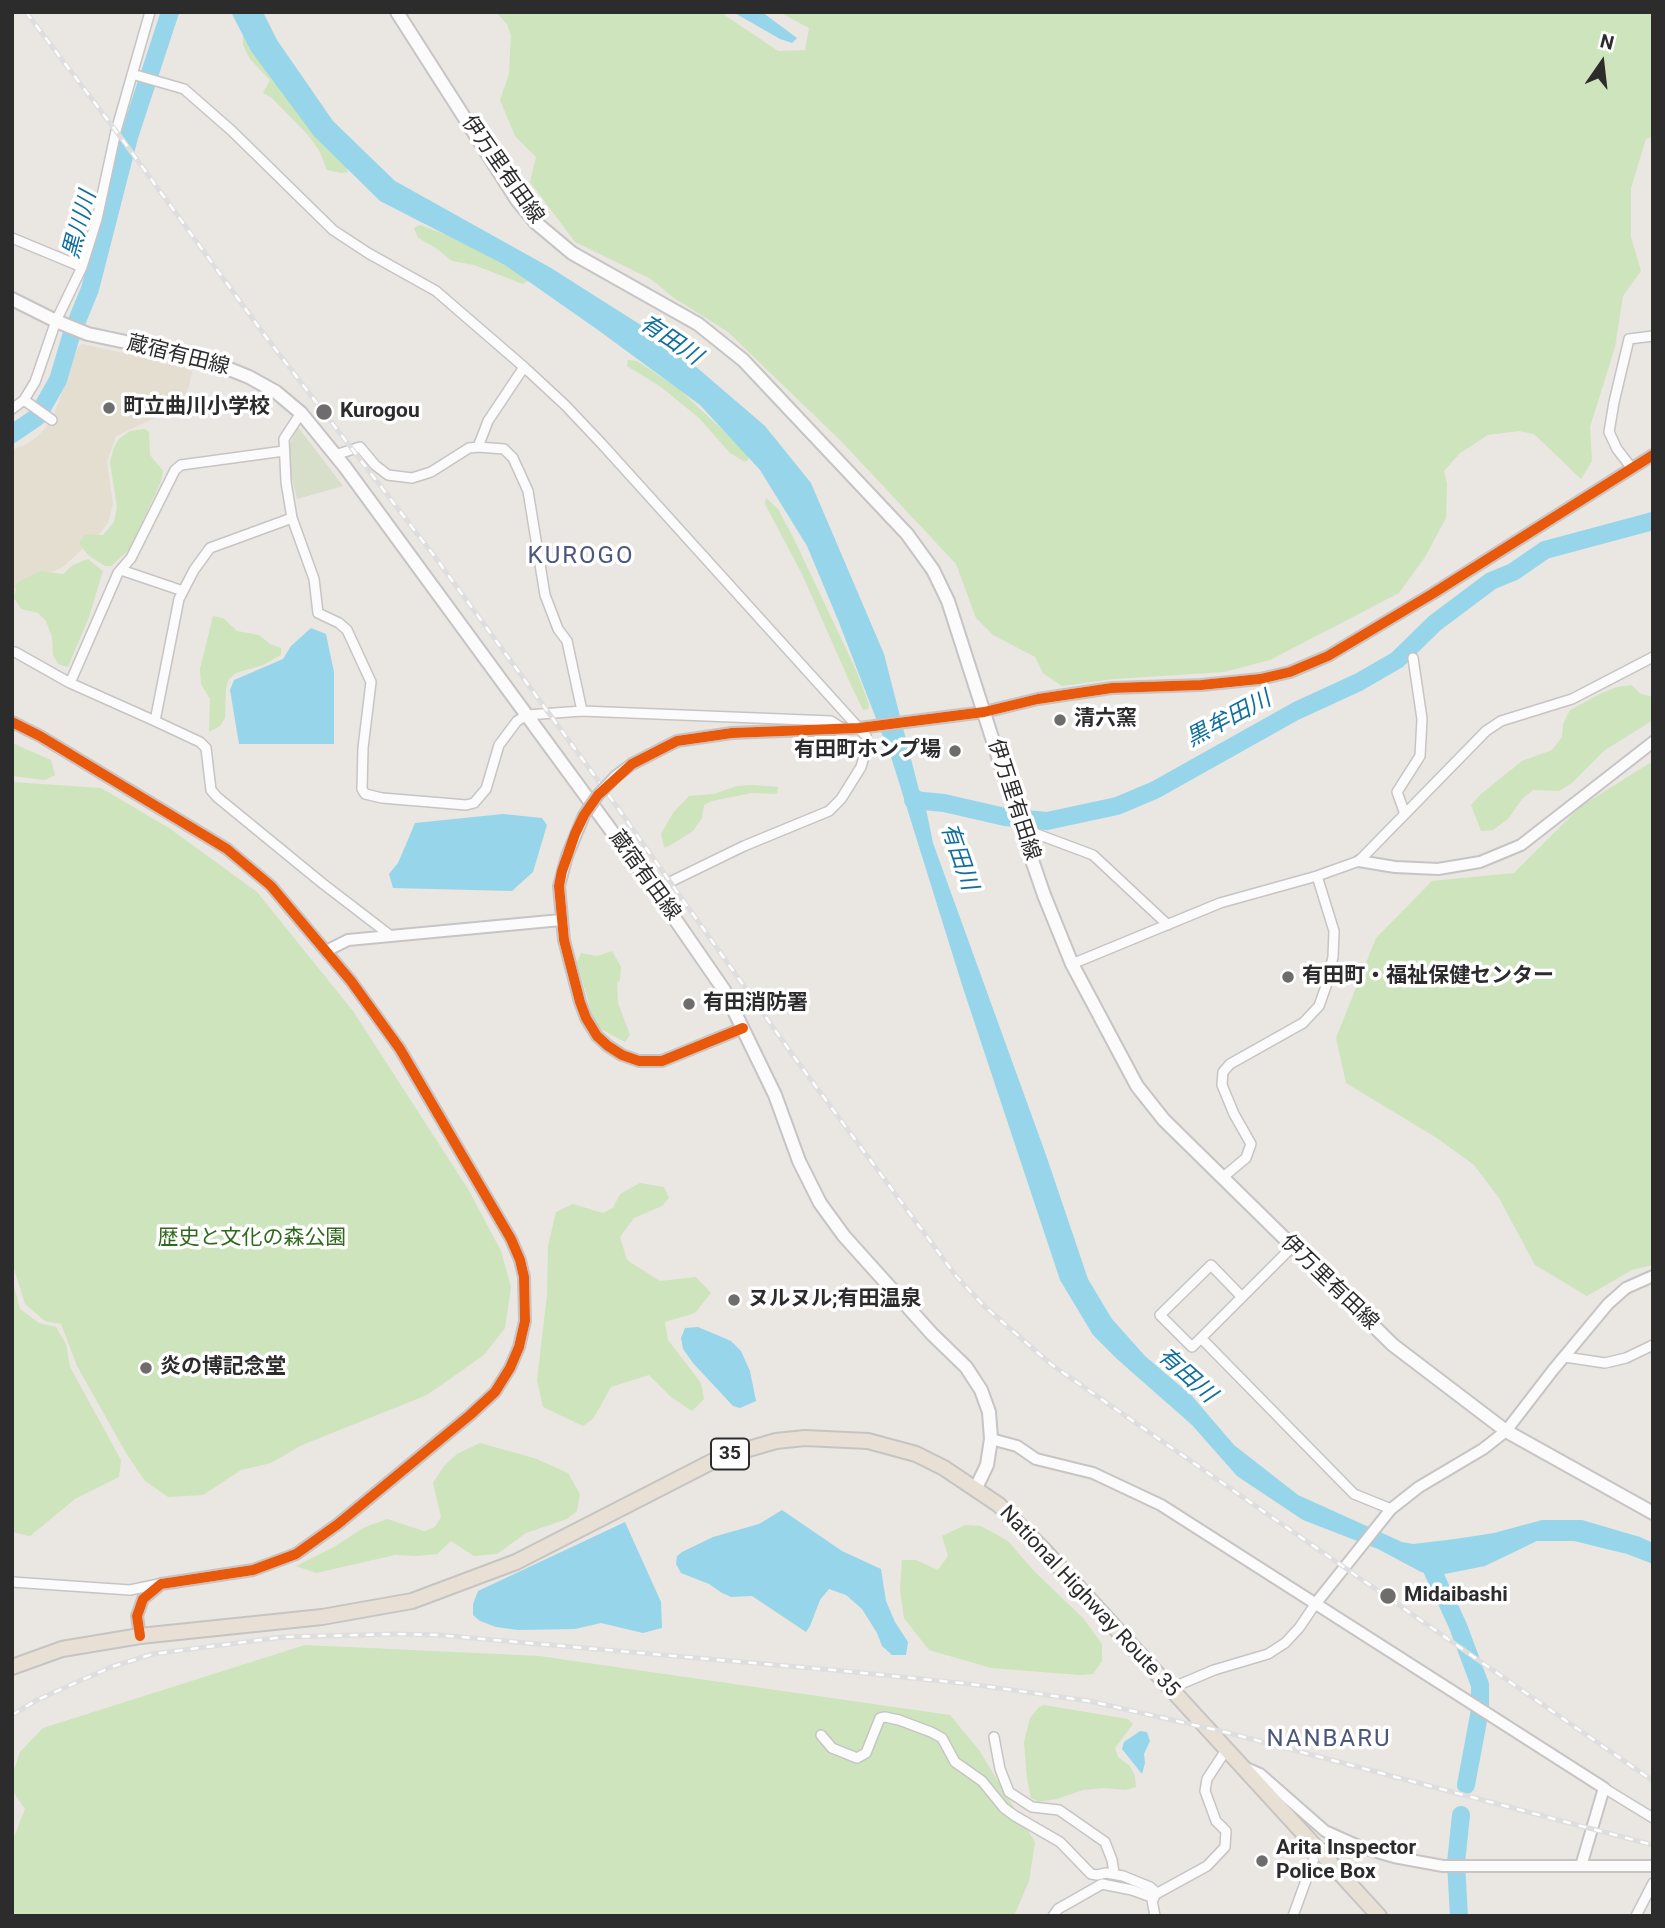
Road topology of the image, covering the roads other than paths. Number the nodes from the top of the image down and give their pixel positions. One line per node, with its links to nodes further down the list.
1 (149, 12): 3 (street)
2 (397, 12): 27 (main road, 伊万里有田線)
3 (134, 75): 5 (street); 9 (street)
4 (12, 238): 5 (street)
5 (82, 267): 7 (street)
6 (12, 299): 7 (main road, 蔵宿有田線)
7 (57, 321): 10 (street); 12 (main road, 蔵宿有田線)
8 (1653, 336): 18 (street)
9 (524, 367): 14 (street); 31 (street)
10 (24, 400): 11 (street); 13 (street)
11 (12, 409)
12 (301, 414): 15 (street); 16 (main road, 蔵宿有田線)
13 (52, 420)
14 (478, 447): 16 (street); 26 (street)
15 (284, 452): 19 (street); 20 (street)
16 (335, 455): 28 (main road, 蔵宿有田線)
17 (1653, 455): 18 (street)
18 (1631, 467): 27 (street)
19 (292, 518): 21 (street); 28 (street)
20 (121, 570): 21 (street); 25 (street)
21 (183, 591): 29 (street)
22 (15, 652): 25 (street)
23 (1653, 657): 34 (street)
24 (1413, 658): 34 (street)
25 (70, 683): 29 (street)
26 (582, 711): 28 (street); 32 (street)
27 (984, 712): 31 (street); 35 (main road, 伊万里有田線)
28 (527, 715): 38 (main road, 蔵宿有田線)
29 (155, 721): 41 (street)
30 (12, 722): 42 (street)
31 (859, 728): 32 (street); 38 (street)
32 (843, 729): 39 (street, bridge)
33 (1653, 742): 36 (street)
34 (1405, 814): 36 (street)
35 (1021, 828): 40 (street); 43 (main road, 伊万里有田線)
36 (1359, 861): 37 (street)
37 (1317, 876): 40 (street); 45 (street)
38 (657, 893): 44 (main road, 蔵宿有田線)
39 (561, 920): 41 (street); 44 (street)
40 (1168, 925): 43 (street)
41 (391, 936): 42 (street)
42 (326, 951): 58 (street)
43 (1072, 964): 45 (main road, 伊万里有田線)
44 (743, 1028): 53 (main road, 蔵宿有田線)
45 (1222, 1178): 46 (main road, 伊万里有田線)
46 (1292, 1247): 48 (street); 52 (main road, 伊万里有田線)
47 (1653, 1276): 51 (street)
48 (1242, 1297): 49 (street); 49 (street)
49 (1201, 1338): 56 (street)
50 (1653, 1345): 51 (street)
51 (1565, 1357): 52 (street)
52 (1506, 1431): 55 (main road, 伊万里有田線); 56 (street)
53 (991, 1439): 54 (main road, 蔵宿有田線); 59 (street)
54 (976, 1488): 60 (highway, National Highway Route 35 / 35); 62 (highway, National Highway Route 35 / 35)
55 (1653, 1513)
56 (1387, 1514): 59 (street)
57 (12, 1582): 58 (street)
58 (161, 1584): 60 (street)
59 (1316, 1603): 62 (street); 67 (street)
60 (140, 1636): 61 (highway, National Highway Route 35 / 35)
61 (12, 1667)
62 (1169, 1689): 65 (highway, National Highway Route 35 / 35)
63 (821, 1735): 73 (street)
64 (994, 1737): 73 (street)
65 (1226, 1750): 66 (highway, National Highway Route 35 / 35); 75 (street)
66 (1241, 1766): 69 (street); 70 (highway, National Highway Route 35 / 35)
67 (1604, 1788): 68 (street); 71 (street)
68 (1653, 1818)
69 (1363, 1847): 70 (street); 71 (street)
70 (1317, 1850): 78 (street); 79 (highway, 35)
71 (1581, 1866): 72 (street)
72 (1653, 1866)
73 (1114, 1873): 75 (street)
74 (1653, 1883): 80 (street)
75 (1156, 1896): 76 (street); 77 (street)
76 (1052, 1916)
77 (1155, 1916)
78 (1293, 1916)
79 (1379, 1916)
80 (1636, 1916)

